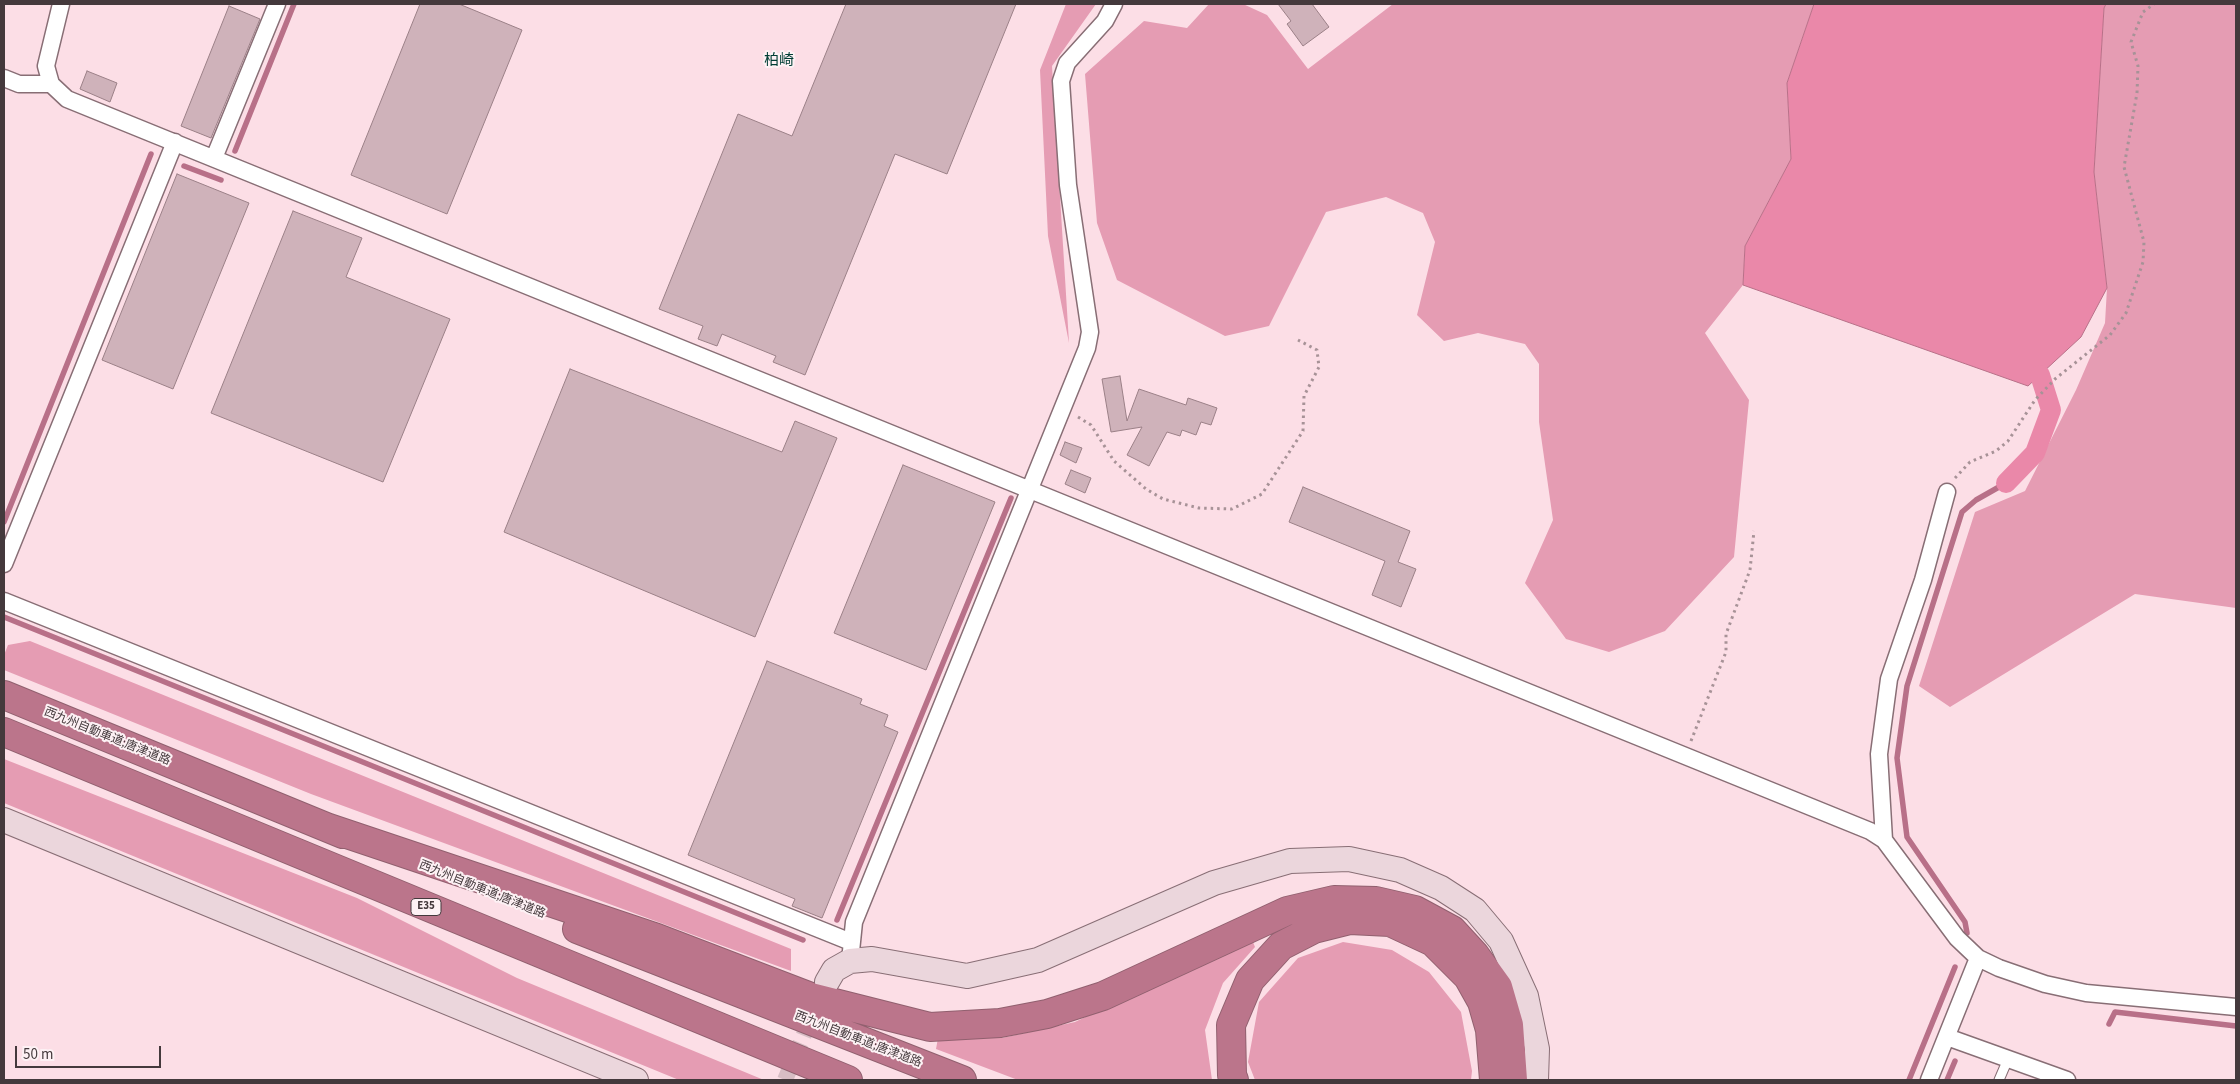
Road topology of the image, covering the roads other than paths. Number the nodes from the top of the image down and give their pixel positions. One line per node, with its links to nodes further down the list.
1 (61, 4): 5 (street)
2 (277, 4): 7 (street)
3 (1114, 4): 8 (street)
4 (4, 78): 5 (street)
5 (51, 84): 6 (street)
6 (175, 142): 7 (street); 10 (street)
7 (214, 158): 8 (street)
8 (1030, 490): 16 (street); 17 (street)
9 (1947, 492): 16 (street)
10 (4, 564)
11 (4, 601): 17 (street)
12 (4, 695): 15 (highway, 西九州自動車道;唐津道路)
13 (4, 732): 22 (highway, E35)
14 (4, 820): 24 (street)
15 (326, 827): 27 (highway, 西九州自動車道;唐津道路); 30 (highway)
16 (1884, 840): 18 (street)
17 (850, 951): 19 (street); 31 (street)
18 (1978, 958): 20 (street); 21 (street)
19 (827, 982)
20 (2236, 1007)
21 (1947, 1037): 23 (street); 32 (street)
22 (765, 1048): 25 (highway); 26 (highway, E35)
23 (2008, 1059): 33 (lane); 34 (street)
24 (636, 1080)
25 (832, 1080)
26 (848, 1080)
27 (962, 1080)
28 (1234, 1080): 29 (highway)
29 (1494, 1080)
30 (1513, 1080)
31 (1536, 1080)
32 (1929, 1080)
33 (1999, 1080)
34 (2067, 1080)

